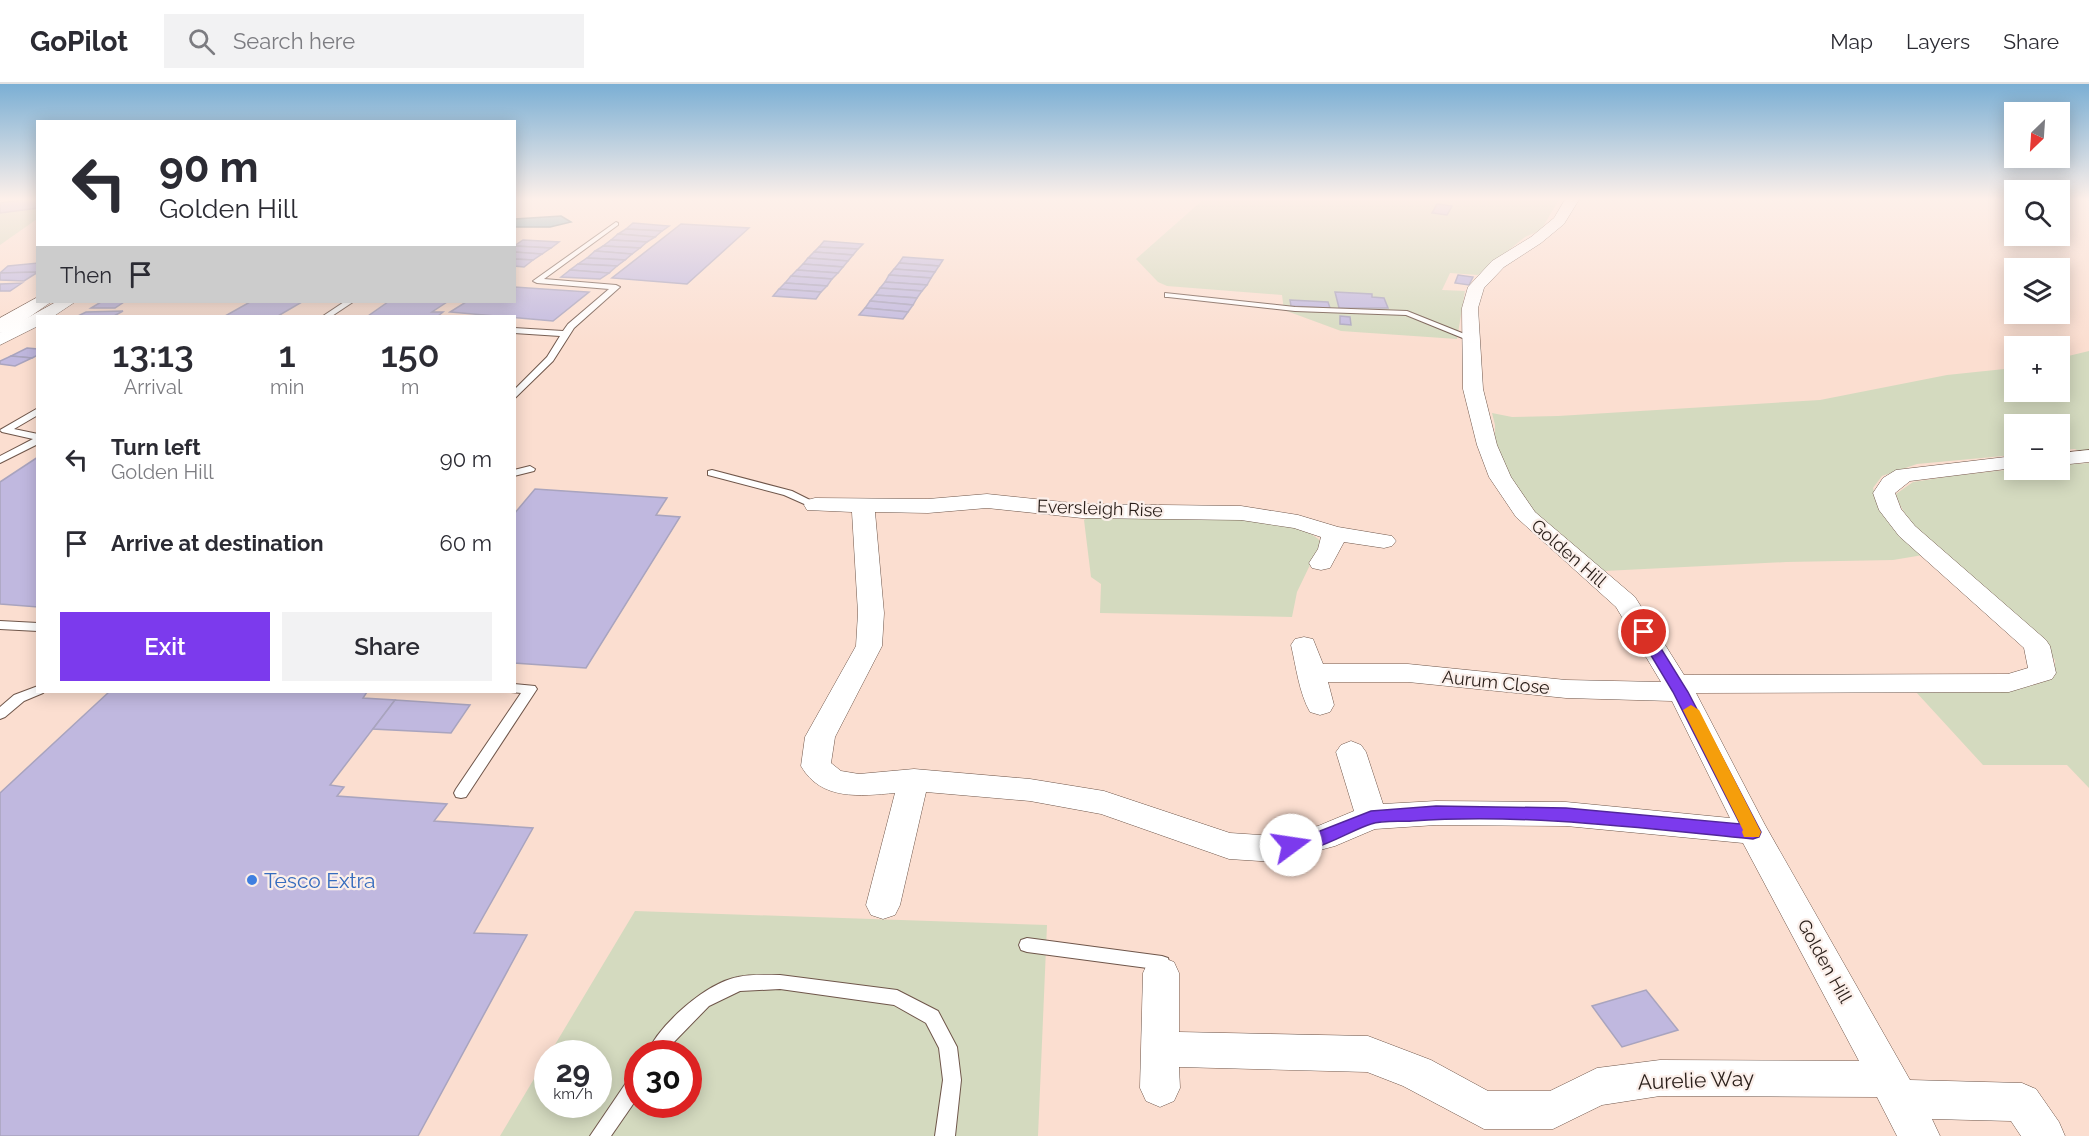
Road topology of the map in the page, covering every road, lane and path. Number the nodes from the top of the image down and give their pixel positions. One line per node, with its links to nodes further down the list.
1 (583, 247): 12 (lane)
2 (1525, 247): 13 (street, Golden Hill)
3 (1168, 295): 13 (lane)
4 (39, 303): 10 (street)
5 (65, 303): 7 (street)
6 (347, 303): 8 (lane)
7 (44, 315)
8 (329, 315)
9 (36, 319): 10 (street)
10 (1, 328)
11 (516, 330): 12 (lane)
12 (564, 334): 14 (lane)
13 (1473, 339): 35 (street, Golden Hill)
14 (516, 394)
15 (36, 412): 16 (lane)
16 (36, 438)
17 (36, 439): 20 (lane)
18 (2089, 456): 19 (street)
19 (2070, 458)
20 (0, 460)
21 (2004, 463): 35 (street, Aurum Close)
22 (530, 469): 23 (lane)
23 (516, 472)
24 (712, 472): 25 (lane)
25 (815, 505): 26 (street, Eversleigh Rise)
26 (863, 506): 27 (street, Eversleigh Rise); 40 (street)
27 (1334, 534): 28 (street, Eversleigh Rise); 29 (street)
28 (1384, 541)
29 (1321, 563)
30 (0, 625): 31 (lane)
31 (36, 627)
32 (1304, 645): 33 (street)
33 (1311, 673): 35 (street, Aurum Close); 37 (street)
34 (516, 688): 41 (lane)
35 (1678, 688): 43 (street, Golden Hill)
36 (36, 691): 38 (lane)
37 (1320, 705)
38 (0, 714)
39 (1351, 752): 42 (street)
40 (914, 780): 42 (street); 44 (street)
41 (461, 793)
42 (1371, 817): 43 (street)
43 (1753, 832): 50 (street, Golden Hill)
44 (883, 905)
45 (1027, 945): 46 (lane)
46 (1161, 973): 48 (street)
47 (666, 1040): 53 (lane)
48 (1162, 1049): 49 (street); 50 (street, Aurelie Way)
49 (1160, 1088)
50 (1893, 1089): 54 (street, Golden Hill); 55 (street, Aurelie Way)
51 (624, 1101): 52 (lane)
52 (600, 1136)
53 (945, 1136)
54 (1920, 1136)
55 (2045, 1136)

